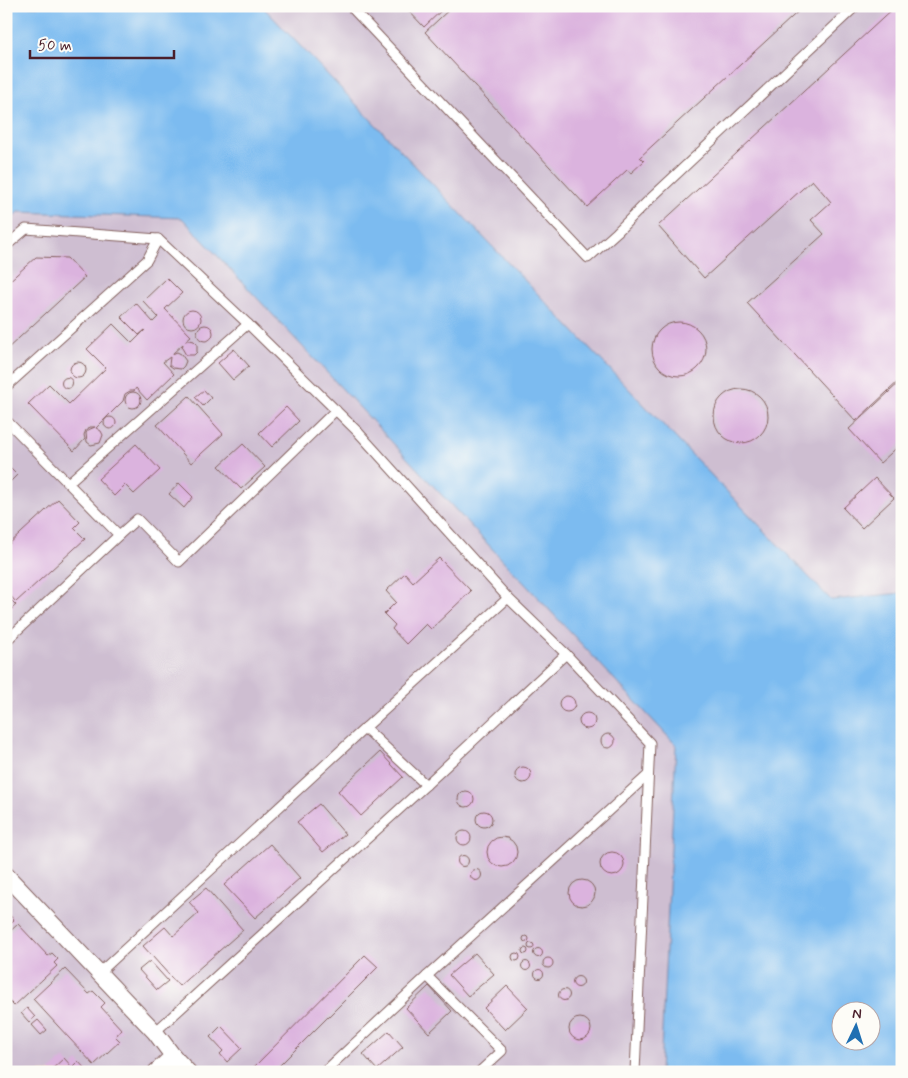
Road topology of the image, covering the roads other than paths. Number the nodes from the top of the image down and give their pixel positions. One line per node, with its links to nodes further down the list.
1 (350, 6): 2 (lane)
2 (856, 6)
3 (158, 239): 4 (lane); 5 (lane); 6 (lane)
4 (6, 246)
5 (248, 324): 7 (lane); 9 (lane)
6 (6, 387)
7 (336, 410): 10 (lane); 11 (lane)
8 (6, 420): 9 (lane)
9 (68, 484): 10 (lane)
10 (119, 535): 12 (lane)
11 (508, 598): 13 (lane); 14 (lane)
12 (6, 641)
13 (566, 654): 15 (lane); 16 (lane)
14 (365, 728): 16 (lane); 18 (lane)
15 (648, 775): 19 (lane); 26 (lane)
16 (426, 785): 20 (lane)
17 (6, 875): 18 (street)
18 (100, 973): 20 (street)
19 (427, 976): 24 (lane); 25 (lane)
20 (155, 1032): 21 (street)
21 (173, 1056): 22 (street); 23 (street)
22 (156, 1072)
23 (188, 1072)
24 (324, 1072)
25 (479, 1072)
26 (636, 1072)

